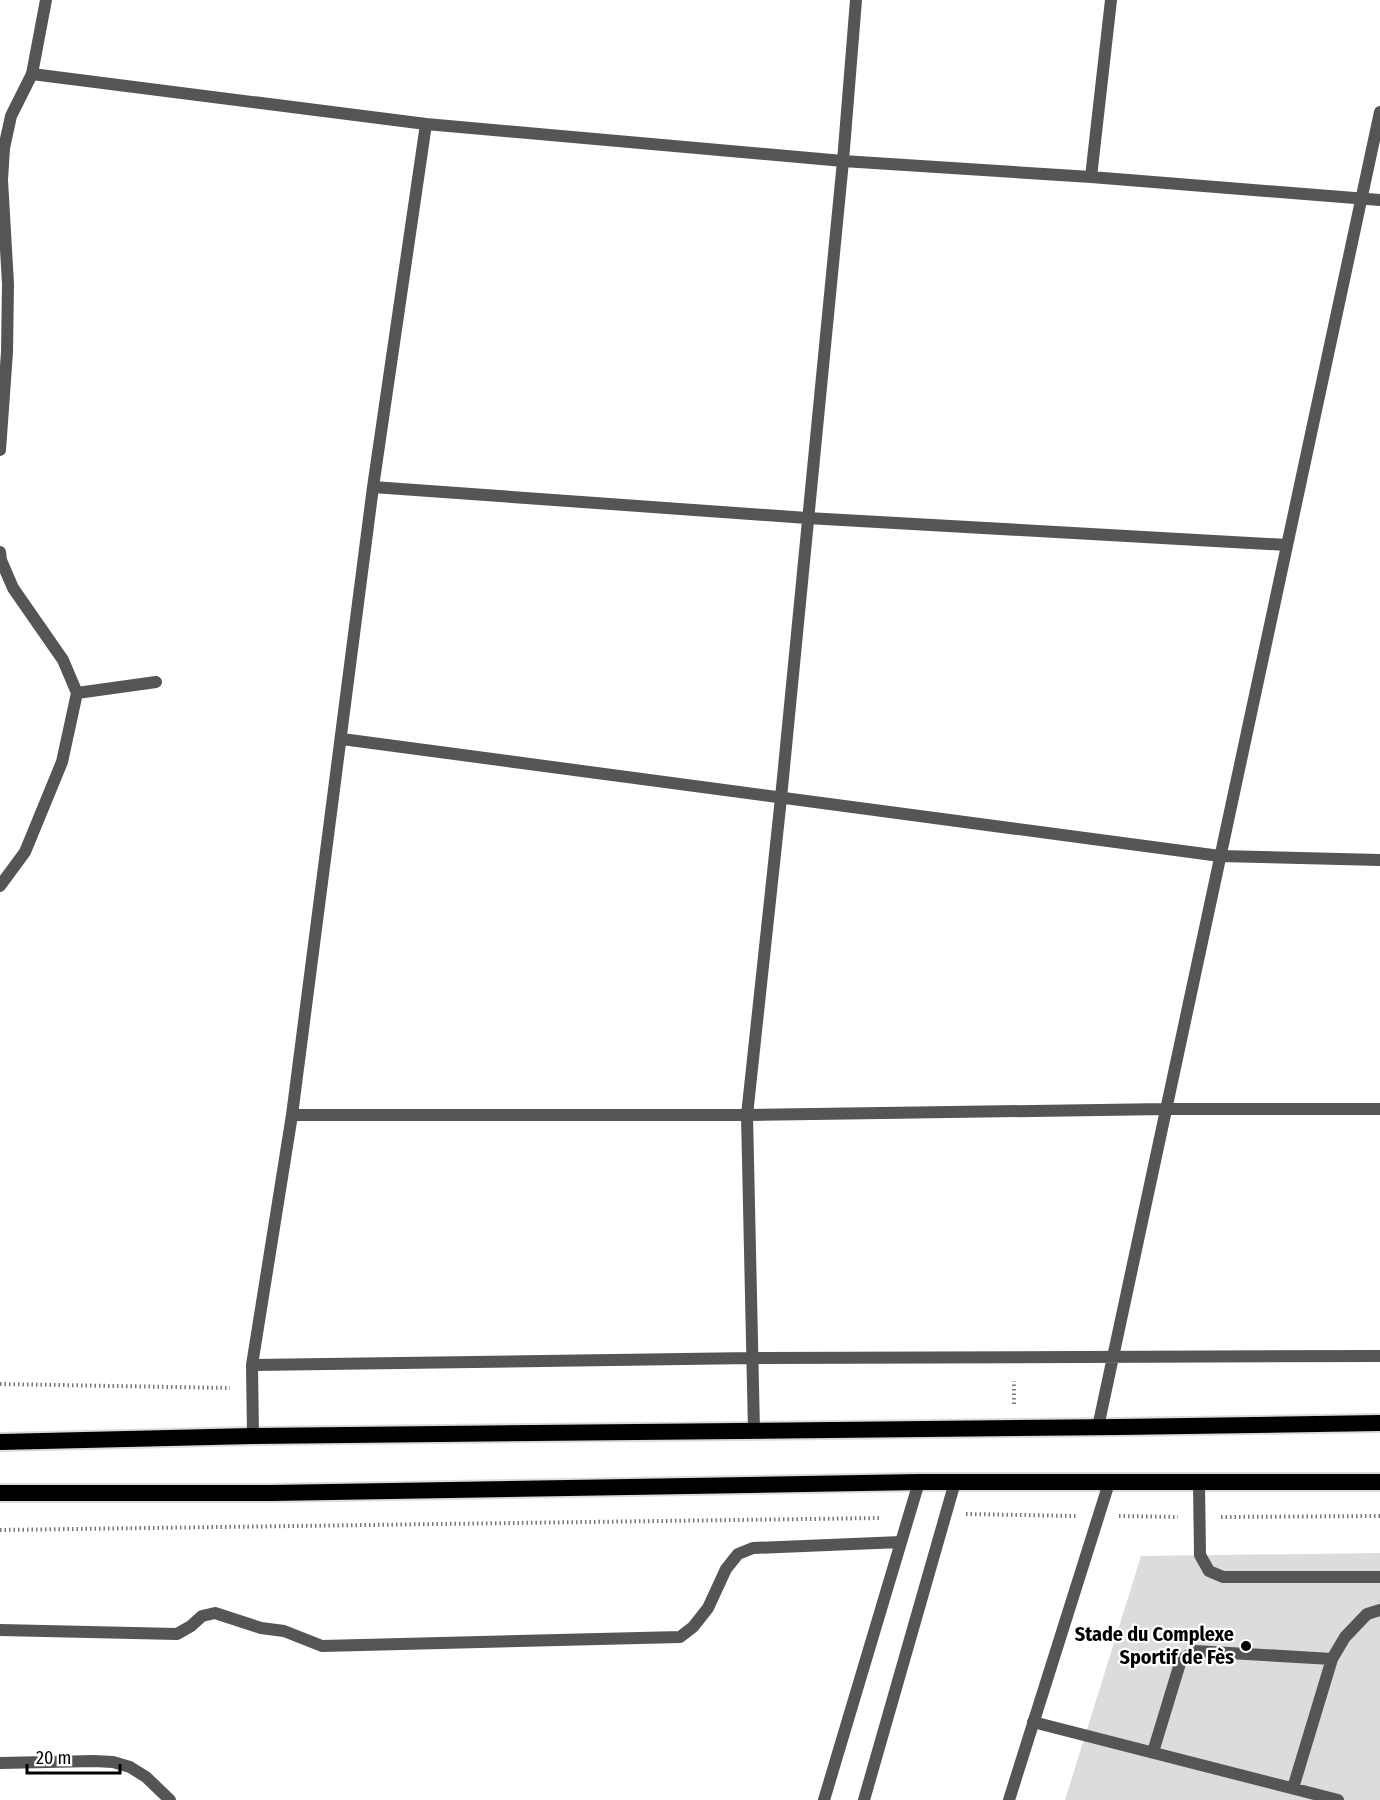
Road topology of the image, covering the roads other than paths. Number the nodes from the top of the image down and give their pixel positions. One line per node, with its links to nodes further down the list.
1 (46, 0): 4 (street)
2 (856, 0): 7 (street)
3 (1111, 0): 8 (street)
4 (32, 74): 6 (street); 11 (street)
5 (1380, 112): 9 (street)
6 (426, 124): 7 (street); 12 (street)
7 (843, 160): 8 (street); 13 (street)
8 (1091, 177): 9 (street)
9 (1360, 199): 10 (street); 14 (street)
10 (1380, 200)
11 (0, 450)
12 (373, 487): 13 (street); 18 (street)
13 (807, 518): 14 (street); 19 (street)
14 (1287, 545): 20 (street)
15 (0, 552): 17 (street)
16 (156, 682): 17 (street)
17 (77, 693): 22 (street)
18 (342, 740): 19 (street); 25 (street)
19 (782, 798): 20 (street); 26 (street)
20 (1220, 856): 21 (street); 23 (street)
21 (1380, 860)
22 (0, 886)
23 (1166, 1109): 24 (street); 26 (street); 27 (street)
24 (1380, 1109)
25 (292, 1115): 26 (street); 30 (street)
26 (747, 1115): 29 (street)
27 (1113, 1356): 28 (street); 29 (street); 32 (street)
28 (1380, 1356)
29 (752, 1358): 30 (street); 33 (street)
30 (252, 1365): 34 (street)
31 (1380, 1423): 32 (highway)
32 (1098, 1427): 33 (highway)
33 (754, 1431): 34 (highway)
34 (253, 1436): 35 (highway)
35 (0, 1442)
36 (919, 1482): 37 (highway); 41 (highway); 42 (street)
37 (955, 1482): 40 (highway); 53 (street)
38 (1198, 1482): 39 (highway); 40 (highway); 43 (street)
39 (1380, 1482)
40 (1109, 1483): 47 (street)
41 (0, 1493)
42 (901, 1542): 45 (street); 52 (street)
43 (1380, 1577)
44 (1380, 1610): 46 (street)
45 (0, 1630)
46 (1332, 1659): 48 (street); 50 (street)
47 (1033, 1722): 48 (street); 54 (street)
48 (1153, 1752): 50 (street)
49 (0, 1763): 51 (street)
50 (1293, 1788): 55 (street)
51 (170, 1800)
52 (824, 1800)
53 (864, 1800)
54 (1009, 1800)
55 (1338, 1800)

